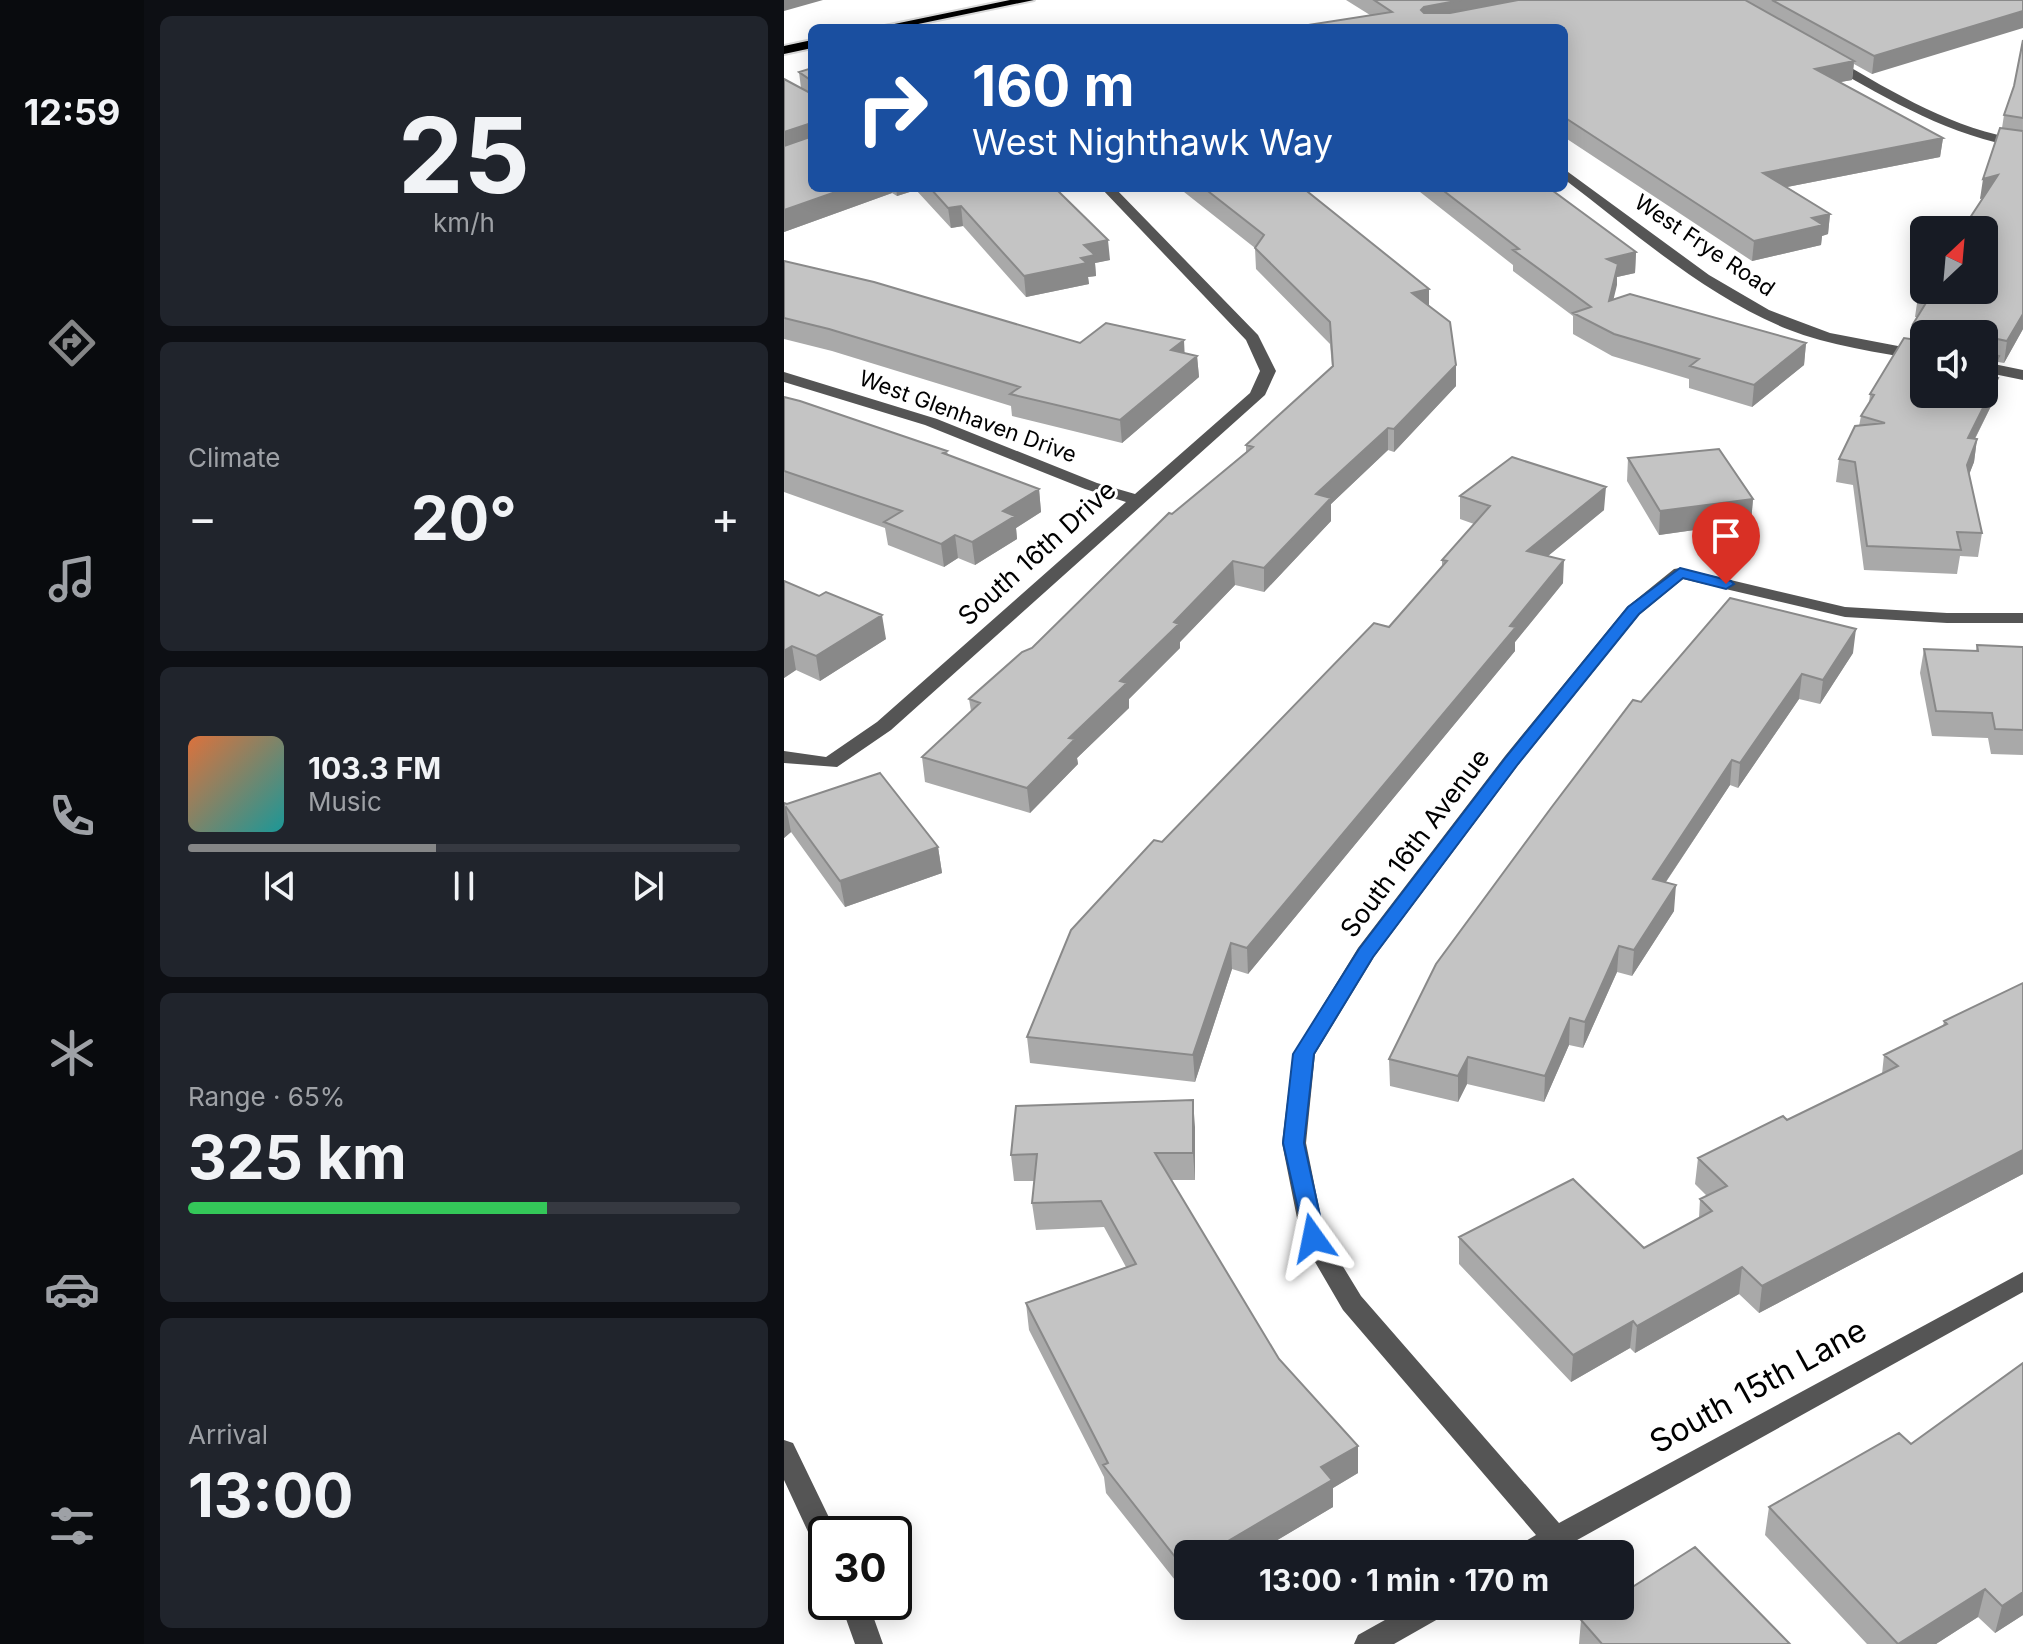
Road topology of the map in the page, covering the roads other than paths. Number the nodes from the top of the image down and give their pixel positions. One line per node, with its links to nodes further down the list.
1 (1028, 0): 2 (main road)
2 (902, 24)
3 (808, 45): 4 (main road)
4 (784, 50)
5 (1822, 56): 6 (street)
6 (2023, 144)
7 (1568, 176): 9 (street, West Frye Road)
8 (1112, 192): 13 (street, South 16th Drive)
9 (1910, 353)
10 (1998, 370): 11 (street)
11 (2023, 375)
12 (784, 377): 13 (street, West Glenhaven Drive)
13 (1136, 500): 15 (street, South 16th Drive)
14 (2023, 618): 19 (street, South 16th Avenue)
15 (784, 757)
16 (2023, 1281): 19 (street, South 15th Lane)
17 (784, 1451): 18 (street)
18 (814, 1516)
19 (1555, 1538): 20 (street, South 15th Lane)
20 (1552, 1540)
21 (860, 1620): 23 (street)
22 (1410, 1620): 24 (street)
23 (869, 1644)
24 (1368, 1644)

